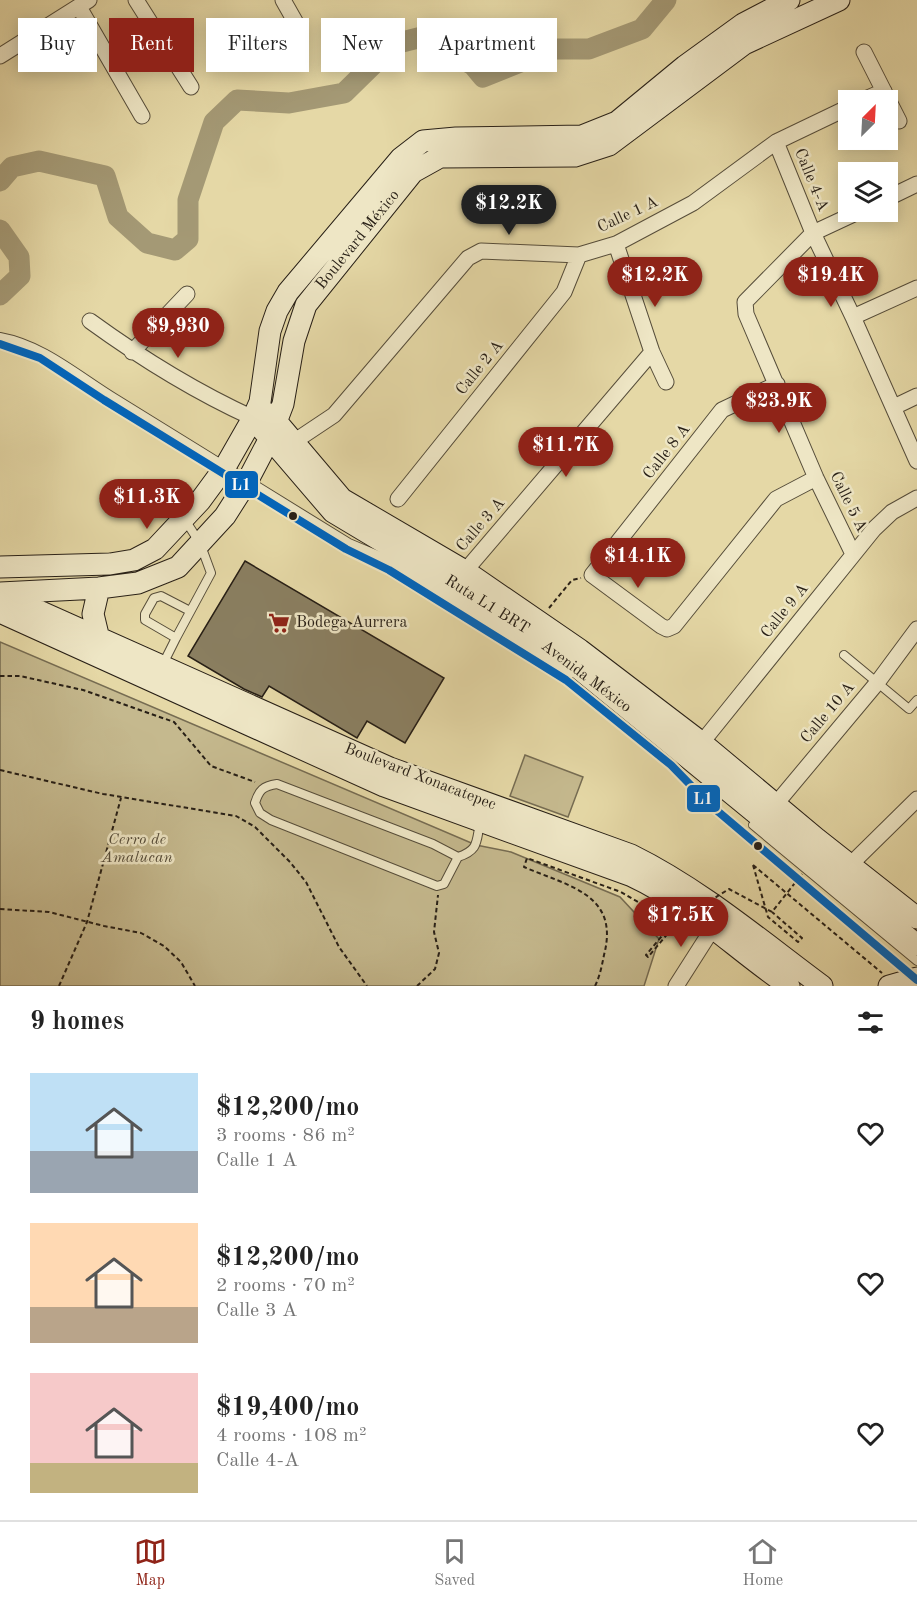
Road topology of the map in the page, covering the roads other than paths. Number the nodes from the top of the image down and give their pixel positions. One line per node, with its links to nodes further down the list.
1 (136, 0): 9 (street)
2 (283, 0): 6 (street)
3 (789, 0): 32 (street, Boulevard México)
4 (839, 0): 33 (street, Boulevard México)
5 (75, 5): 7 (street); 12 (street)
6 (293, 18)
7 (2, 49)
8 (864, 52): 10 (street)
9 (191, 87)
10 (883, 90)
11 (838, 112): 13 (street, Calle 1 A)
12 (142, 116)
13 (776, 142): 17 (street, Calle 4-A); 18 (street, Calle 1 A)
14 (917, 184): 15 (street)
15 (898, 193)
16 (838, 221): 17 (street, Calle 5 A)
17 (813, 233): 22 (street, Calle 4-A); 29 (street, Calle 5 A)
18 (616, 244): 19 (street, Calle 1 A); 27 (street)
19 (579, 255): 33 (street, Calle 1 A); 40 (street, Calle 2 A)
20 (917, 288): 22 (street)
21 (187, 294): 26 (street)
22 (854, 317): 31 (street, Calle 4-A)
23 (90, 321): 26 (street)
24 (0, 337): 34 (lane, Ruta L1 BRT)
25 (0, 344): 34 (lane, Ruta L1 BRT)
26 (132, 352): 32 (street)
27 (652, 352): 28 (street); 45 (street, Calle 3 A)
28 (666, 382)
29 (777, 384): 37 (street, Calle 5 A); 37 (street, Calle 8 A)
30 (917, 396): 31 (street)
31 (894, 407): 35 (street, Calle 4-A)
32 (256, 410): 33 (street, Avenida México); 36 (street, Boulevard México)
33 (280, 438): 38 (street, Boulevard México); 45 (street, Avenida México)
34 (197, 453): 36 (lane, Ruta L1 BRT)
35 (917, 461)
36 (223, 469): 38 (lane, Ruta L1 BRT); 41 (street, Boulevard México)
37 (816, 478): 43 (street, Calle 5 A)
38 (246, 483): 42 (street, Boulevard México); 58 (lane, Ruta L1 BRT); 67 (lane, Ruta L1 BRT)
39 (917, 498): 43 (street, Calle 9 A)
40 (398, 499)
41 (184, 519): 42 (lane); 44 (street, Boulevard México)
42 (200, 543): 46 (street, Boulevard México); 48 (lane)
43 (854, 554): 57 (street, Calle 9 A)
44 (0, 567)
45 (460, 578): 57 (street, Avenida México); 57 (street, Avenida México)
46 (99, 588): 47 (street, Boulevard México); 52 (street)
47 (0, 593): 52 (street, Boulevard Xonacatepec)
48 (190, 611): 51 (lane); 51 (lane)
49 (0, 612): 61 (street, Boulevard Xonacatepec)
50 (917, 629): 55 (street, Calle 10 A)
51 (176, 638): 54 (lane)
52 (99, 639): 54 (street, Boulevard Xonacatepec)
53 (844, 655): 55 (lane)
54 (162, 667): 70 (street, Boulevard Xonacatepec)
55 (877, 683): 56 (lane); 60 (street, Calle 10 A)
56 (917, 700)
57 (696, 750): 60 (street, Avenida México)
58 (698, 779)
59 (917, 799): 63 (street)
60 (761, 813): 63 (street, Avenida México); 66 (street, Avenida México); 67 (lane)
61 (481, 821): 62 (lane); 65 (street, Boulevard Xonacatepec)
62 (458, 856): 62 (lane)
63 (850, 865): 64 (street, Avenida México)
64 (917, 918)
65 (713, 928): 68 (street, Boulevard Xonacatepec); 69 (street)
66 (917, 945)
67 (909, 978)
68 (782, 984)
69 (676, 986)
70 (822, 986)

